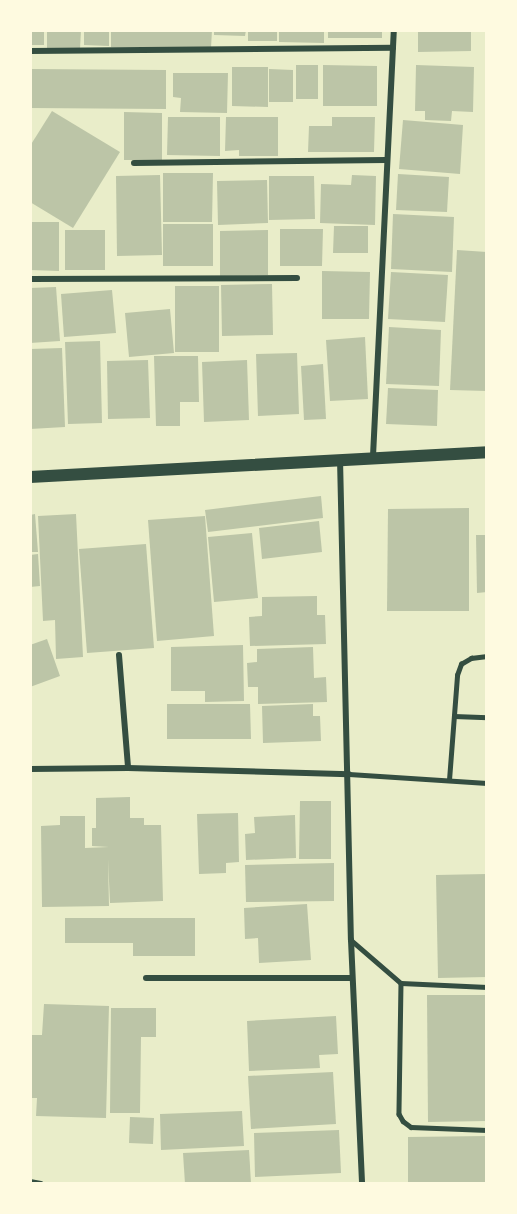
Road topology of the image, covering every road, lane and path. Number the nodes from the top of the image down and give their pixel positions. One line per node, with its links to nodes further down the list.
1 (394, 30): 2 (street)
2 (393, 48): 3 (street); 4 (street)
3 (30, 51)
4 (386, 160): 5 (street); 9 (street)
5 (134, 163)
6 (297, 278): 7 (street)
7 (30, 279)
8 (487, 452): 9 (main road)
9 (373, 456): 10 (main road)
10 (339, 458): 11 (main road); 18 (street)
11 (30, 477)
12 (119, 655): 16 (street)
13 (487, 656): 14 (lane)
14 (454, 716): 15 (lane); 19 (lane)
15 (487, 717)
16 (128, 768): 17 (street); 18 (street)
17 (30, 769)
18 (349, 774): 19 (lane); 21 (street)
19 (449, 780): 20 (lane)
20 (487, 783)
21 (351, 940): 23 (street); 24 (lane)
22 (146, 978): 23 (street)
23 (352, 978): 29 (street)
24 (401, 983): 25 (lane); 26 (lane)
25 (487, 987)
26 (487, 1130)
27 (30, 1182): 28 (street)
28 (41, 1184)
29 (362, 1184)

